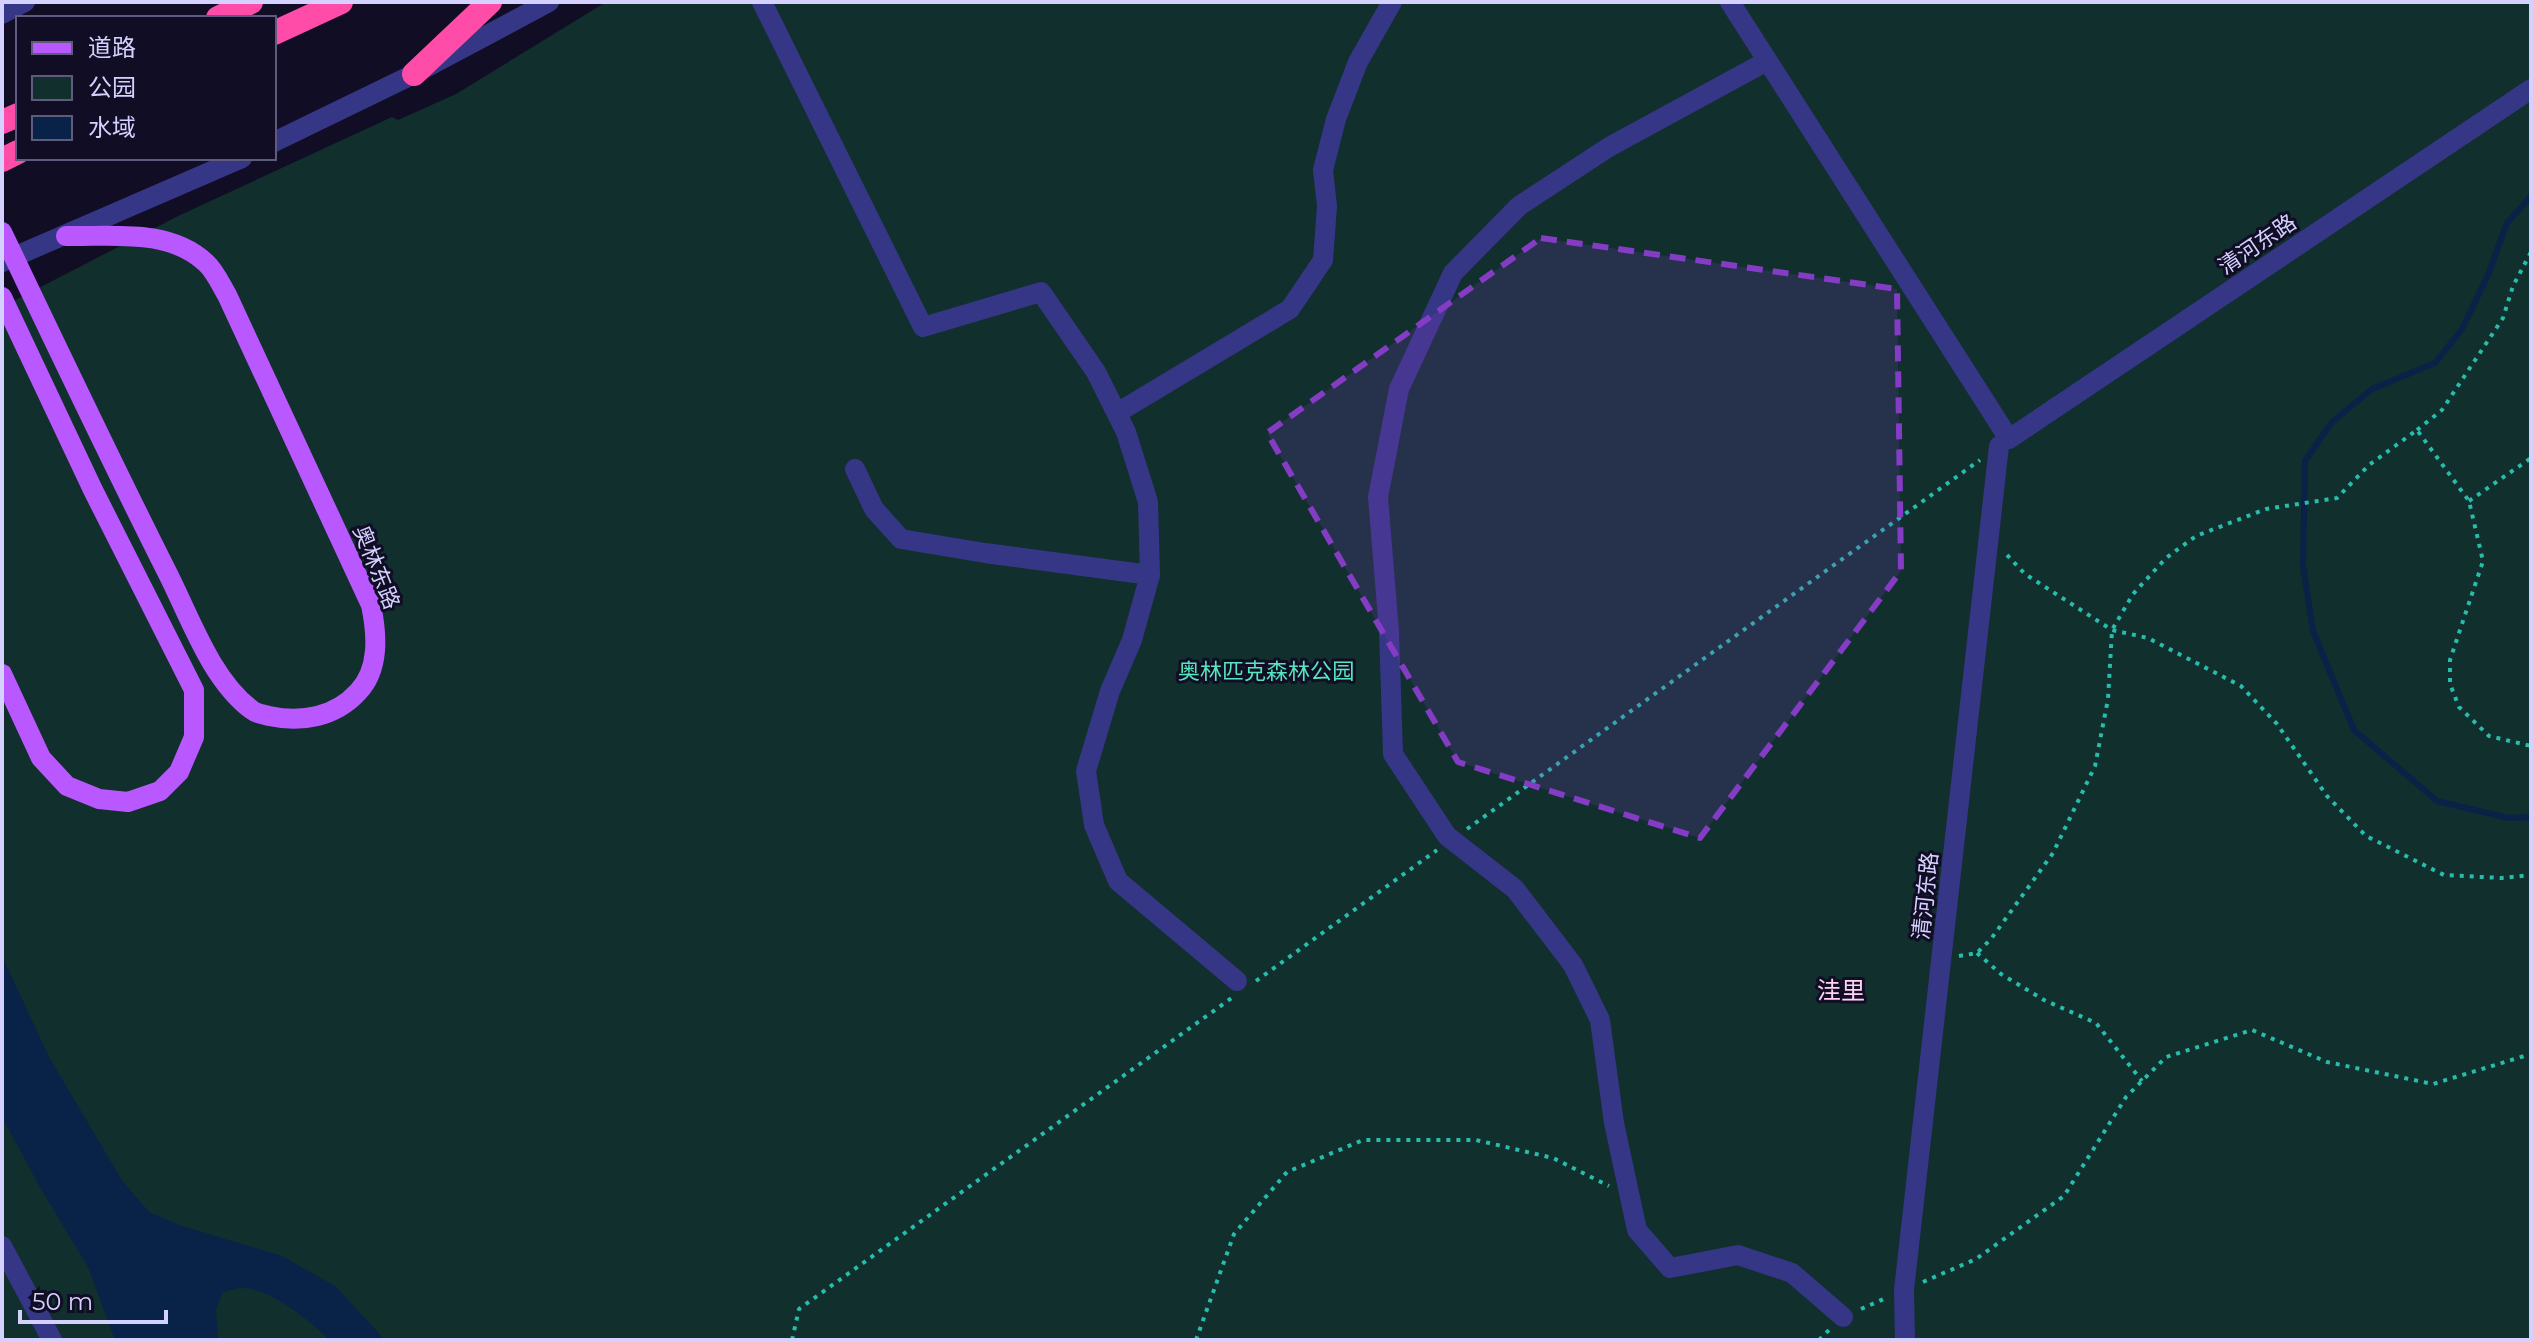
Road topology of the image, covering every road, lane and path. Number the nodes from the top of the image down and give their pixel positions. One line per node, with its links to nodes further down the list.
1 (25, 2): 9 (street)
2 (251, 2): 10 (highway)
3 (341, 2): 11 (highway)
4 (490, 2): 13 (highway)
5 (549, 2): 13 (street)
6 (762, 2): 22 (street)
7 (1392, 2): 22 (street)
8 (1730, 2): 12 (street)
9 (2, 14)
10 (222, 16)
11 (276, 32)
12 (1767, 61): 24 (street); 33 (street)
13 (414, 74): 15 (street)
14 (2531, 89): 24 (street, 清河东路)
15 (276, 141)
16 (237, 160): 18 (street)
17 (2, 232): 18 (main road, 奥林东路)
18 (66, 236): 20 (street)
19 (2531, 252): 23 (path)
20 (2, 262)
21 (2, 297): 31 (main road)
22 (1117, 413): 29 (street)
23 (2417, 430): 27 (path); 30 (path)
24 (2002, 448): 28 (street, 清河东路); 33 (path)
25 (2531, 458): 27 (path)
26 (855, 469): 29 (street)
27 (2469, 501): 32 (path)
28 (1989, 535): 30 (path); 36 (street, 清河东路)
29 (1150, 575): 37 (street)
30 (2112, 630): 34 (path); 35 (path)
31 (2, 674)
32 (2531, 746)
33 (1452, 840): 37 (path); 40 (street)
34 (2531, 875)
35 (1977, 953): 36 (path); 39 (path)
36 (1942, 960): 42 (street, 清河东路)
37 (1239, 988): 45 (path)
38 (2531, 1054): 39 (path)
39 (2142, 1081): 42 (path)
40 (1630, 1196): 43 (street); 46 (path)
41 (2, 1246): 44 (street)
42 (1904, 1290): 43 (path); 48 (street, 清河东路)
43 (1843, 1317): 47 (path)
44 (52, 1340)
45 (792, 1340)
46 (1196, 1340)
47 (1819, 1340)
48 (1905, 1340)

